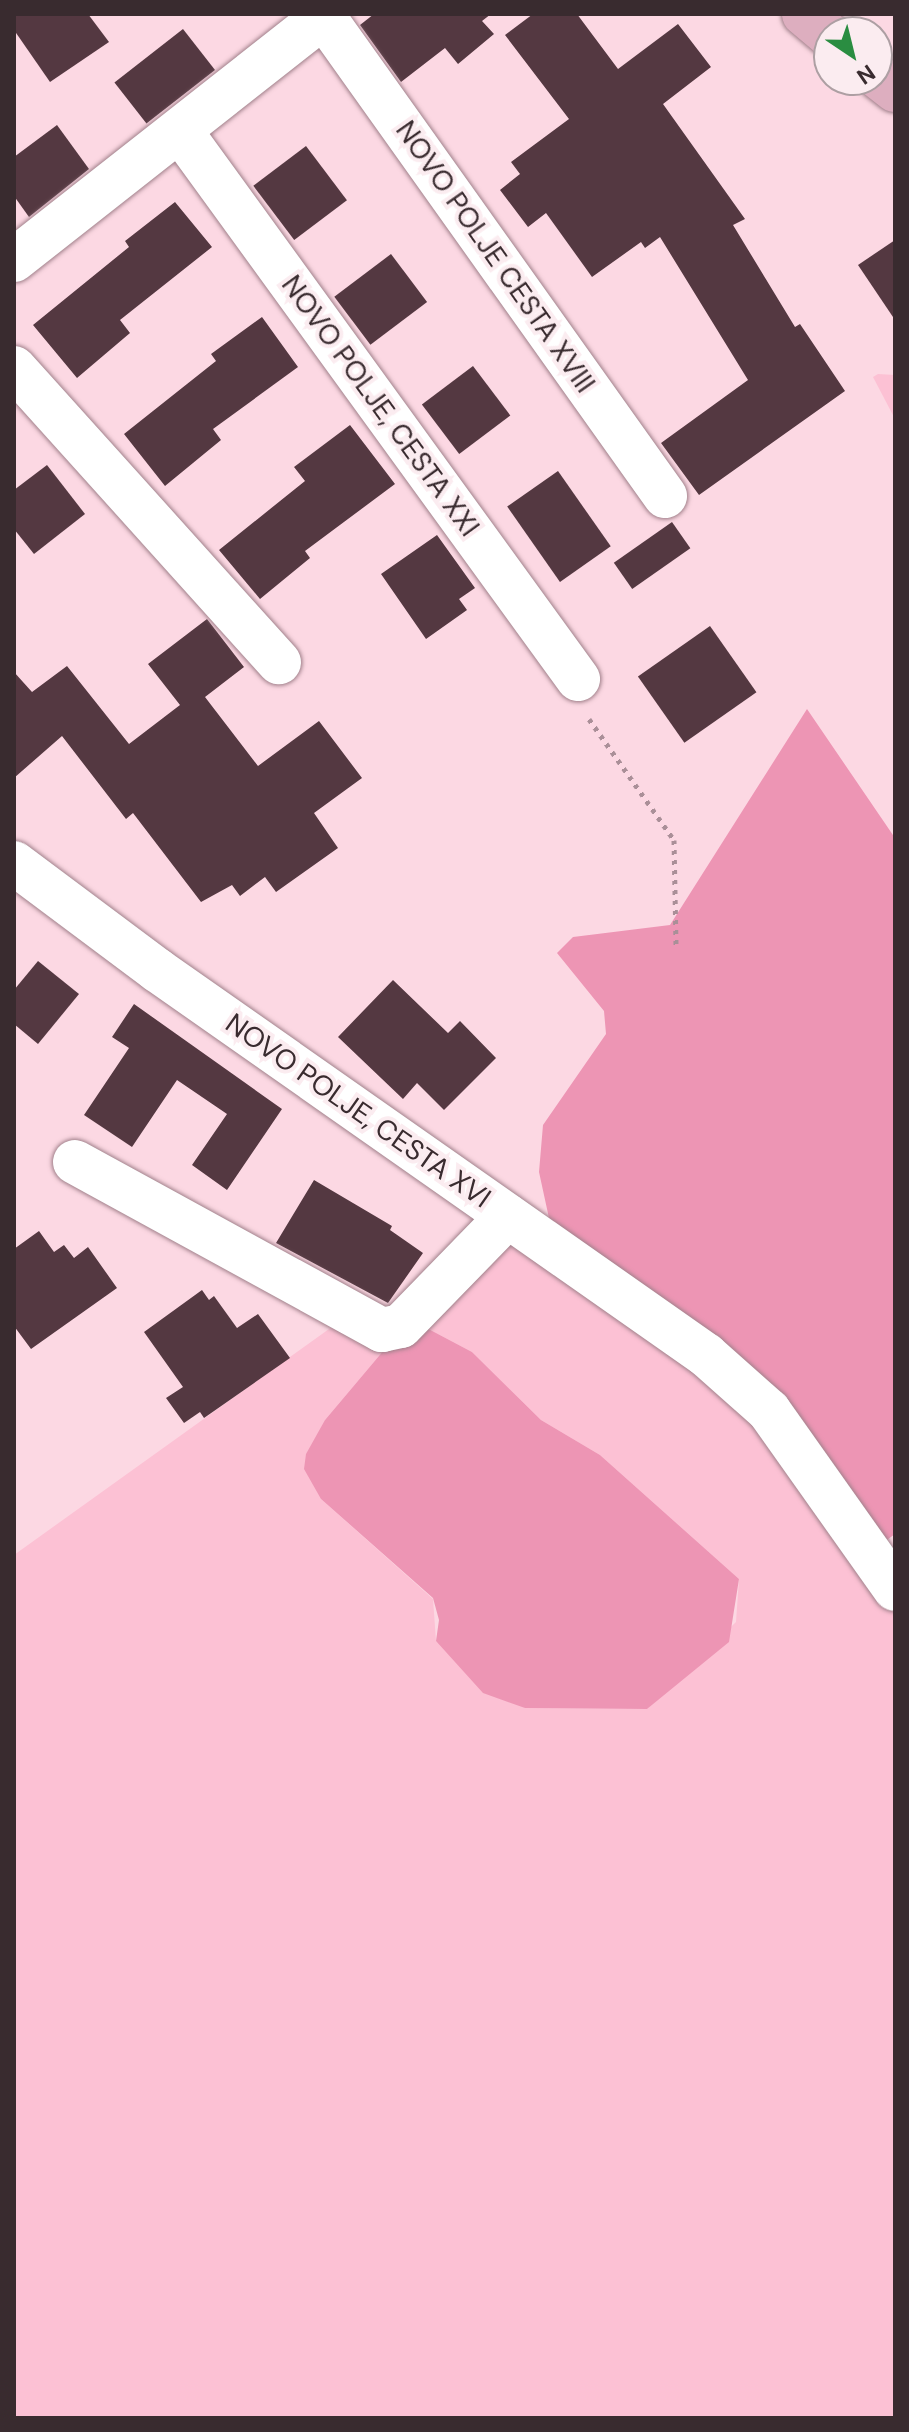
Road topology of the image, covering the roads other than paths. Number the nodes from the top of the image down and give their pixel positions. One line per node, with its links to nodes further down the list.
1 (326, 16): 2 (street); 5 (street, NOVO POLJE CESTA XVIII)
2 (181, 132): 3 (street); 7 (street, NOVO POLJE, CESTA XXI)
3 (14, 260)
4 (14, 368): 6 (street)
5 (665, 496)
6 (279, 662)
7 (578, 679)
8 (14, 863): 10 (street, NOVO POLJE, CESTA XVI)
9 (75, 1162): 10 (street)
10 (508, 1216): 11 (street, NOVO POLJE, CESTA XVI)
11 (895, 1589)

